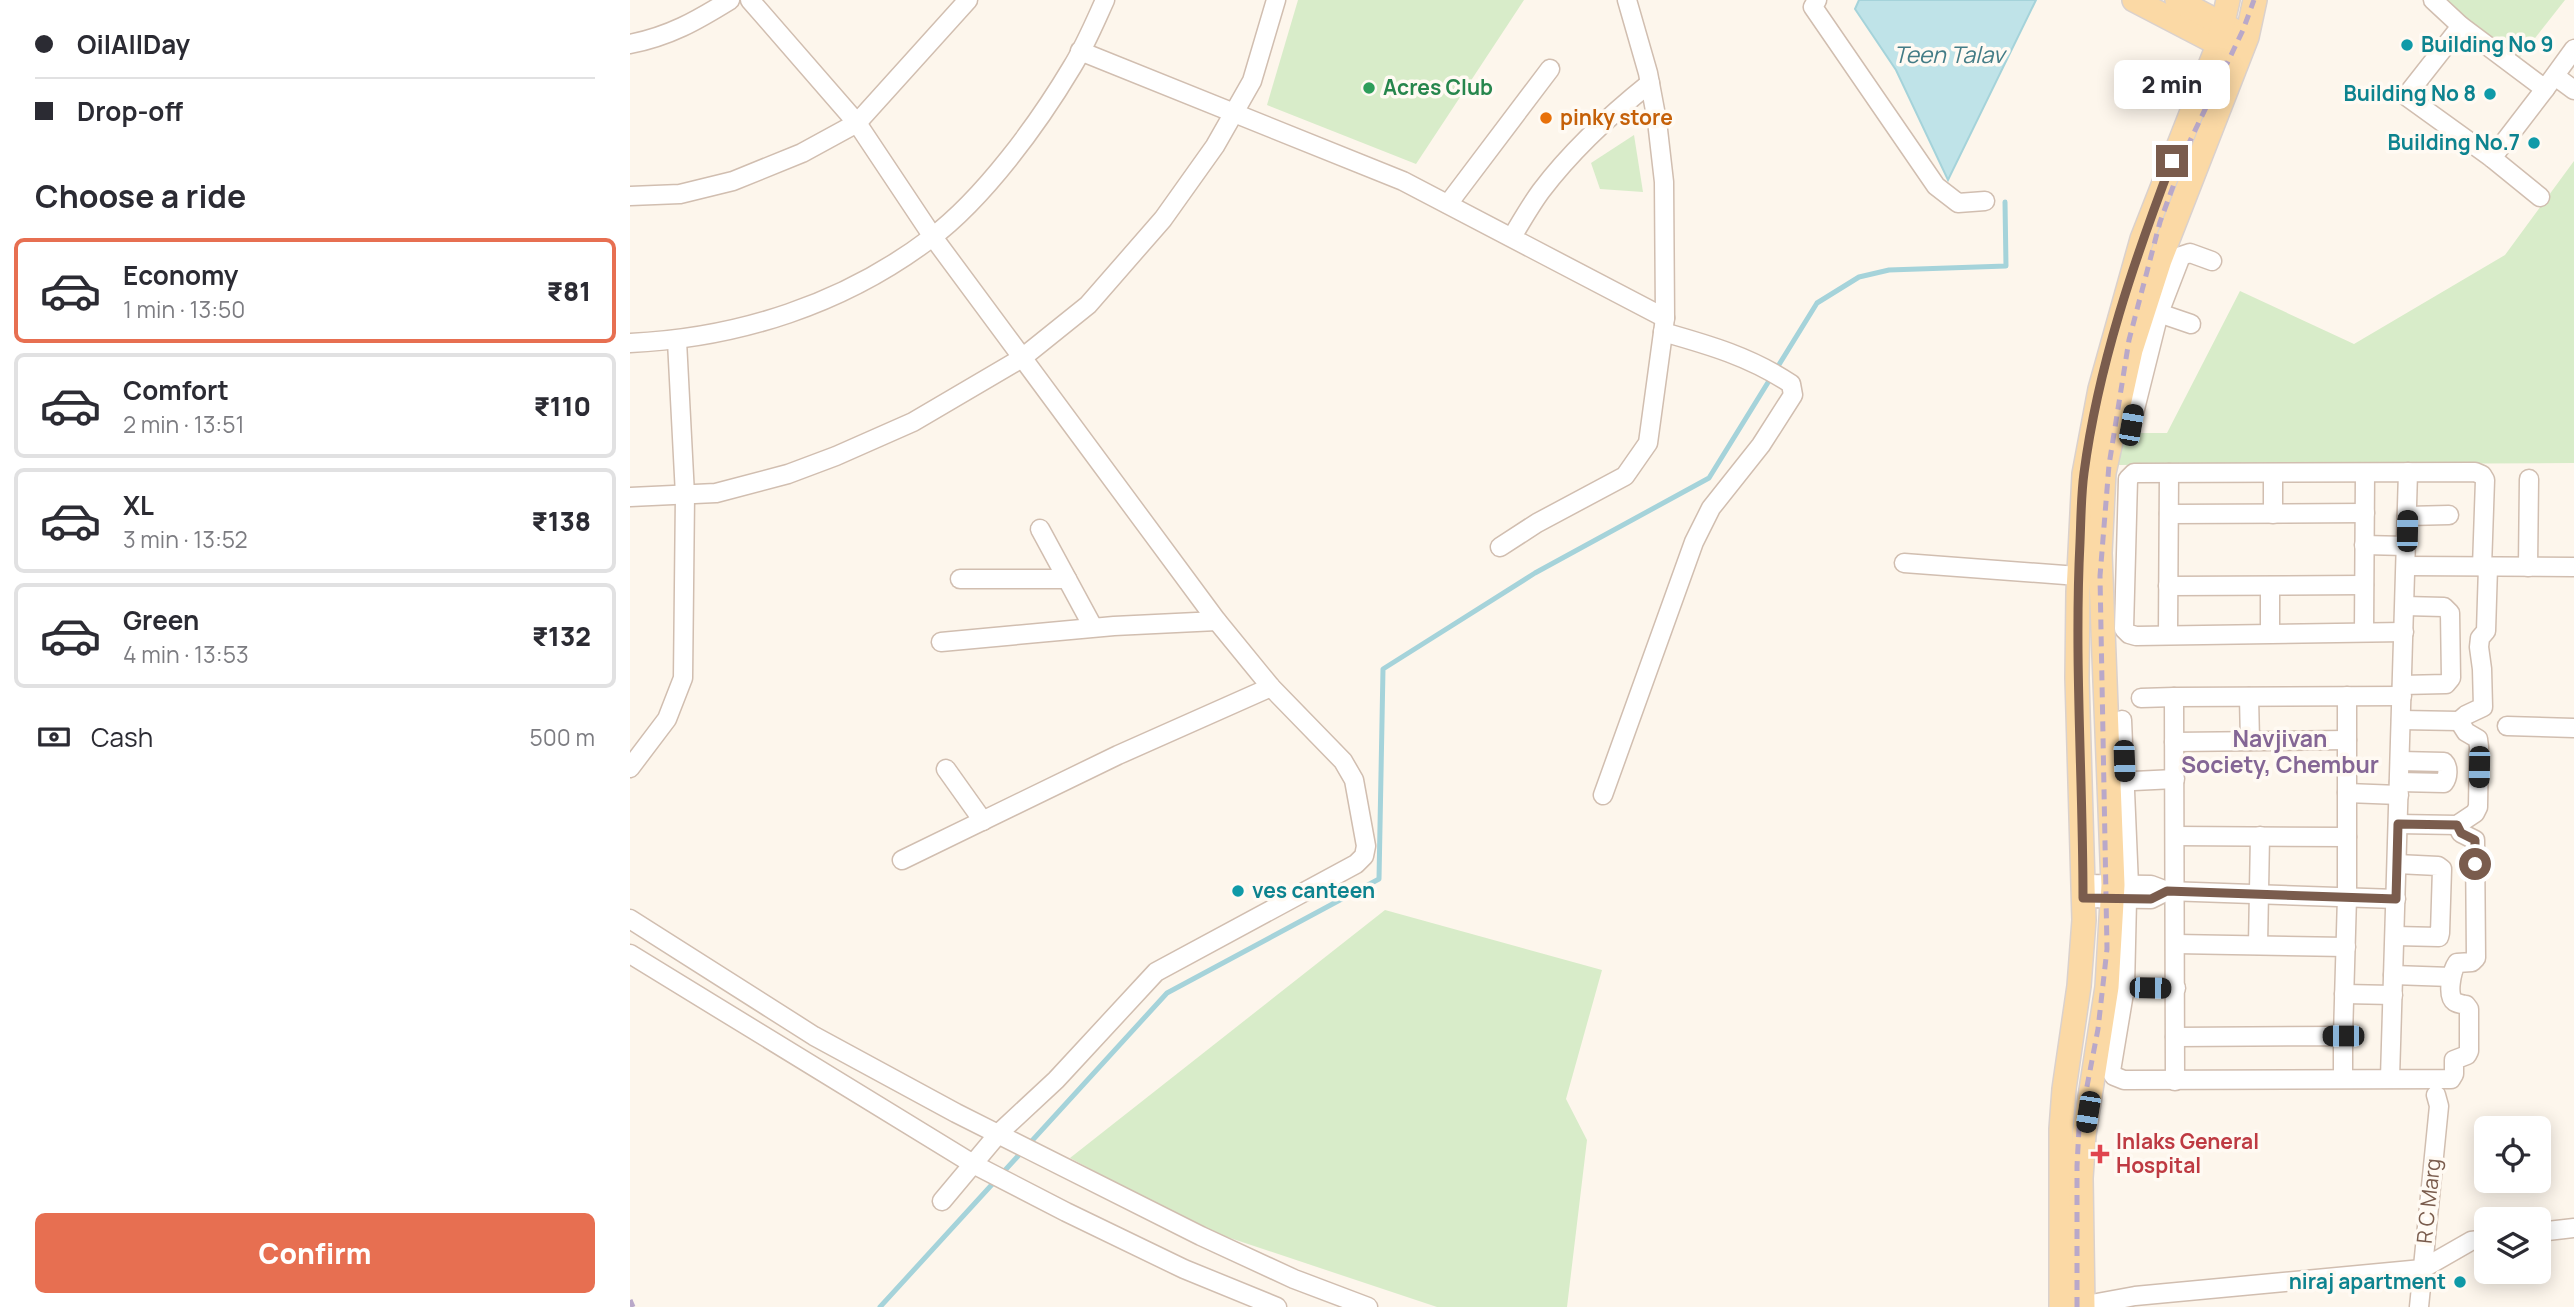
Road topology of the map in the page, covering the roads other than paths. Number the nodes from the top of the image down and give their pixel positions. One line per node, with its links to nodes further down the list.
1 (730, 0): 15 (street)
2 (750, 0): 26 (street)
3 (968, 0): 26 (street)
4 (1105, 0): 18 (street)
5 (1276, 0): 24 (street)
6 (1627, 0): 20 (street)
7 (2134, 0): 14 (main road)
8 (2177, 0): 14 (main road)
9 (2228, 0): 14 (main road)
10 (2255, 0): 16 (main road)
11 (2432, 0): 13 (street)
12 (1812, 2): 30 (street)
13 (2462, 26): 21 (street); 27 (street)
14 (2220, 35): 16 (main road); 23 (main road)
15 (630, 44)
16 (2244, 46): 25 (main road)
17 (2574, 49): 21 (street)
18 (1080, 51): 24 (street); 32 (street)
19 (1550, 69): 31 (street)
20 (1650, 83): 33 (street); 39 (street)
21 (2550, 83): 22 (street); 27 (street)
22 (2574, 90)
23 (2192, 110): 25 (main road); 34 (main road)
24 (1234, 112): 31 (street); 42 (street)
25 (2214, 117): 35 (main road)
26 (857, 123): 28 (street); 32 (street)
27 (2492, 158): 29 (street)
28 (630, 196)
29 (2540, 197)
30 (1985, 201)
31 (1448, 204): 33 (street)
32 (933, 237): 40 (street); 42 (street)
33 (1512, 237): 39 (street)
34 (2142, 239): 35 (main road); 37 (main road)
35 (2165, 246): 37 (main road)
36 (2212, 261): 37 (street)
37 (2142, 308): 38 (street); 43 (main road)
38 (2191, 324)
39 (1664, 325): 61 (street); 109 (street)
40 (677, 341): 41 (street); 51 (street)
41 (630, 342)
42 (1022, 358): 51 (street); 76 (street)
43 (2121, 404): 44 (street); 45 (main road)
44 (2151, 414)
45 (2099, 448): 63 (main road); 69 (main road)
46 (2409, 472): 49 (street); 56 (street); 66 (street)
47 (2169, 473): 48 (street); 54 (street); 62 (street)
48 (2273, 473): 49 (street); 55 (street)
49 (2365, 473): 53 (street)
50 (2529, 479): 67 (street)
51 (685, 495): 52 (street); 103 (street)
52 (630, 497)
53 (2365, 513): 55 (street); 59 (street)
54 (2169, 514): 55 (street); 73 (street)
55 (2273, 514)
56 (2407, 516): 57 (street); 60 (street)
57 (2449, 516)
58 (1040, 529): 71 (street)
59 (2364, 545): 60 (street); 72 (street)
60 (2406, 546): 65 (street)
61 (1500, 547)
62 (2125, 553): 63 (street); 81 (street)
63 (2100, 554): 84 (main road)
64 (1904, 563): 69 (street)
65 (2406, 566): 66 (street); 75 (street)
66 (2485, 567): 67 (street); 83 (street)
67 (2528, 567): 68 (street)
68 (2574, 567)
69 (2078, 576): 86 (main road)
70 (960, 579): 71 (street)
71 (1066, 579): 77 (street)
72 (2364, 585): 74 (street); 78 (street)
73 (2168, 586): 74 (street); 81 (street)
74 (2270, 586): 80 (street)
75 (2404, 606): 79 (street); 85 (street)
76 (1216, 621): 77 (street); 87 (street)
77 (1093, 628): 82 (street)
78 (2364, 632): 79 (street); 80 (street)
79 (2404, 632): 88 (street)
80 (2270, 633): 81 (street)
81 (2168, 634)
82 (941, 642)
83 (2479, 647): 85 (street); 96 (street)
84 (2103, 648): 86 (main road); 94 (main road)
85 (2451, 648): 88 (street)
86 (2077, 649): 93 (main road)
87 (1271, 687): 110 (street); 142 (street)
88 (2402, 690): 89 (street); 95 (street)
89 (2347, 696): 91 (street); 99 (street)
90 (2174, 697): 91 (street); 92 (street); 101 (street)
91 (2249, 697): 100 (street)
92 (2141, 698)
93 (2078, 708): 94 (main road); 118 (main road)
94 (2114, 713): 106 (main road)
95 (2401, 720): 96 (street); 102 (street)
96 (2459, 722): 112 (street)
97 (2507, 726): 98 (street)
98 (2574, 728)
99 (2347, 740): 100 (street); 108 (street)
100 (2250, 741): 101 (street)
101 (2174, 742): 105 (street)
102 (2400, 761): 107 (street); 107 (street)
103 (630, 768)
104 (946, 769): 110 (street)
105 (2175, 779): 106 (street); 113 (street)
106 (2117, 781): 119 (main road)
107 (2399, 788): 108 (street); 111 (street)
108 (2347, 793): 115 (street)
109 (1604, 795)
110 (983, 821): 116 (street)
111 (2398, 824): 112 (street); 117 (street)
112 (2457, 825): 131 (street)
113 (2175, 836): 114 (street); 120 (street)
114 (2260, 836): 115 (street); 121 (street)
115 (2347, 837): 122 (street)
116 (902, 860)
117 (2397, 864): 123 (street); 125 (street)
118 (2083, 891): 119 (street); 143 (main road)
119 (2120, 892): 120 (street); 132 (main road)
120 (2171, 892): 121 (street); 126 (street)
121 (2259, 894): 122 (street); 127 (street)
122 (2347, 897): 123 (street); 128 (street)
123 (2396, 899): 125 (street)
124 (630, 919): 142 (street)
125 (2395, 936): 130 (street)
126 (2176, 944): 127 (street); 133 (street)
127 (2258, 945): 128 (street)
128 (2346, 947): 134 (street)
129 (630, 954): 144 (street)
130 (2393, 975): 131 (street); 135 (street)
131 (2451, 977): 139 (street)
132 (2116, 987): 133 (street); 140 (street); 143 (main road)
133 (2176, 988): 137 (street)
134 (2344, 994): 135 (street); 136 (street)
135 (2393, 995): 139 (street)
136 (2343, 1036): 137 (street); 138 (street)
137 (2175, 1037): 140 (street)
138 (2343, 1079): 139 (street); 140 (street)
139 (2390, 1079)
140 (2175, 1081)
141 (2436, 1095): 149 (street, R C Marg)
142 (999, 1133): 144 (street); 151 (street)
143 (2073, 1135): 152 (main road); 154 (main road)
144 (979, 1166): 145 (street); 150 (street)
145 (942, 1201)
146 (2574, 1228): 147 (street)
147 (2551, 1231)
148 (2474, 1241): 149 (street)
149 (2423, 1269): 154 (street); 155 (street, R C Marg)
150 (1278, 1307)
151 (1368, 1307)
152 (2061, 1307)
153 (2076, 1307): 154 (street)
154 (2084, 1307)
155 (2419, 1307)

